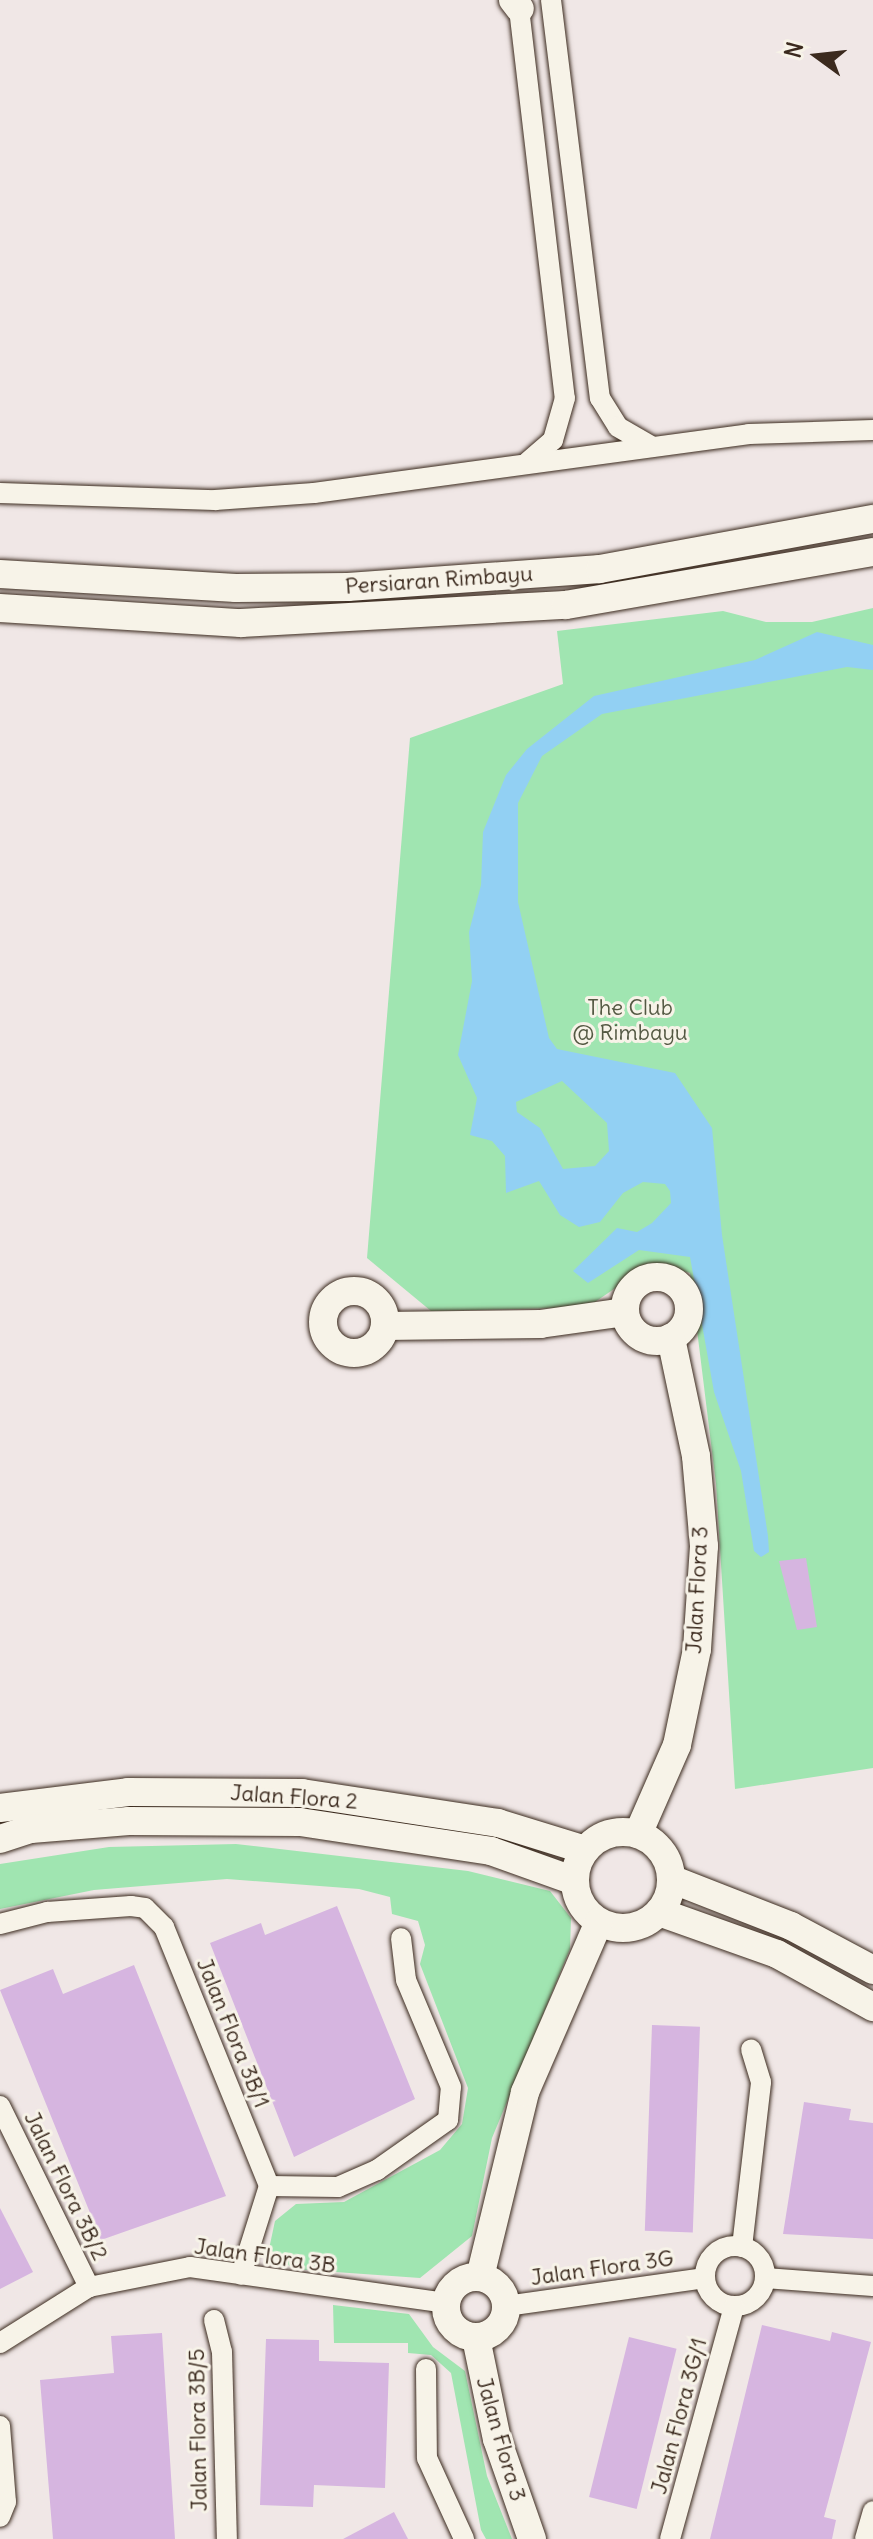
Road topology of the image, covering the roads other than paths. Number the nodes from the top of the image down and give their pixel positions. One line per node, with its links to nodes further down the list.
1 (551, 0): 4 (street)
2 (517, 3): 5 (street)
3 (873, 430): 4 (street)
4 (652, 447): 5 (street)
5 (528, 462): 6 (street)
6 (0, 493)
7 (873, 519): 9 (street, Persiaran Rimbayu)
8 (873, 552): 10 (street, Persiaran Rimbayu)
9 (0, 574)
10 (0, 608)
11 (624, 1312): 12 (street); 13 (street); 13 (street)
12 (385, 1326)
13 (671, 1338): 15 (street, Jalan Flora 3)
14 (0, 1808): 17 (street, Jalan Flora 2)
15 (638, 1834): 17 (street); 18 (street)
16 (0, 1839): 19 (street, Jalan Flora 2)
17 (585, 1850): 19 (street)
18 (671, 1879): 20 (street); 24 (street)
19 (575, 1881): 21 (street)
20 (659, 1912): 21 (street); 25 (street)
21 (599, 1922): 31 (street)
22 (0, 1924): 28 (street, Jalan Flora 3B/1)
23 (401, 1938): 28 (street)
24 (873, 1970)
25 (873, 2007)
26 (751, 2050): 29 (street)
27 (0, 2106): 35 (street, Jalan Flora 3B/2)
28 (269, 2186): 30 (street)
29 (742, 2247): 32 (street, Jalan Flora 3G); 33 (street)
30 (241, 2275): 35 (street, Jalan Flora 3B); 36 (street, Jalan Flora 3B)
31 (480, 2277): 36 (street); 37 (street)
32 (705, 2278): 37 (street, Jalan Flora 3G); 38 (street, Jalan Flora 3G)
33 (765, 2278): 34 (street); 38 (street)
34 (873, 2286)
35 (89, 2287): 41 (street, Jalan Flora 3B)
36 (445, 2303): 40 (street)
37 (506, 2306): 40 (street)
38 (734, 2307): 49 (street, Jalan Flora 3G/1)
39 (214, 2320): 46 (street, Jalan Flora 3B/5)
40 (476, 2338): 48 (street, Jalan Flora 3)
41 (0, 2343)
42 (426, 2369): 47 (street)
43 (0, 2426): 45 (street)
44 (873, 2511): 50 (street)
45 (0, 2517)
46 (227, 2539)
47 (464, 2539)
48 (532, 2539)
49 (670, 2539)
50 (865, 2539)

